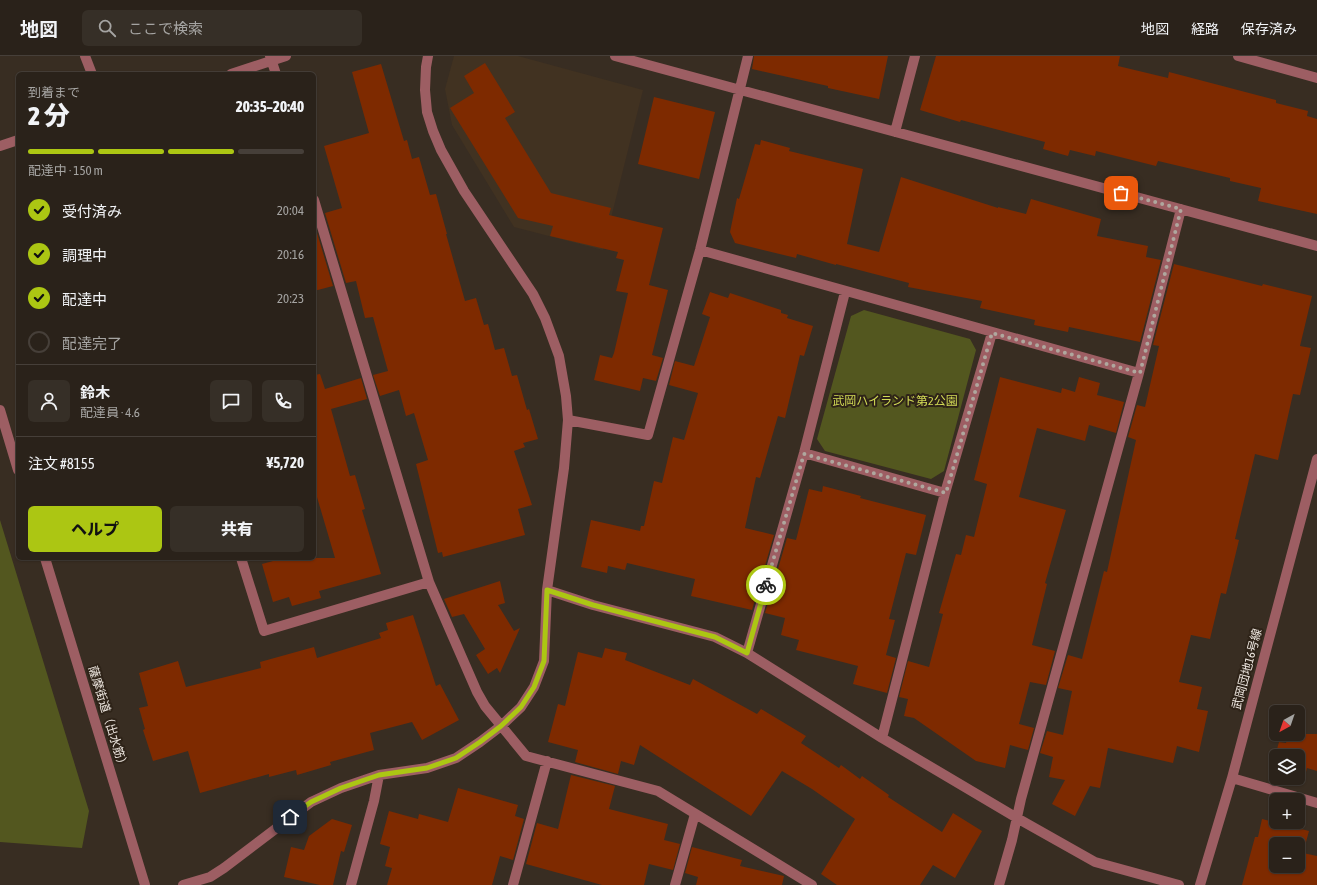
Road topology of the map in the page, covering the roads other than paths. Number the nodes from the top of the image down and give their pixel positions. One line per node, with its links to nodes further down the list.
1 (85, 56): 9 (street)
2 (286, 56): 8 (street)
3 (428, 56): 25 (street)
4 (615, 56): 13 (street)
5 (748, 56): 13 (street)
6 (915, 56): 14 (street)
7 (1238, 56): 12 (street)
8 (271, 59): 10 (street); 11 (street)
9 (91, 72)
10 (236, 72)
11 (275, 72)
12 (1317, 78)
13 (738, 90): 14 (street); 20 (street)
14 (894, 132): 18 (street)
15 (16, 141): 16 (street)
16 (0, 146)
17 (316, 207): 32 (street)
18 (1181, 209): 19 (street); 23 (street)
19 (1317, 246)
20 (700, 250): 21 (street); 25 (street)
21 (845, 292): 22 (street); 26 (street)
22 (992, 333): 23 (street); 29 (street)
23 (1140, 373): 42 (street)
24 (0, 410): 28 (street)
25 (568, 420): 33 (street)
26 (804, 454): 29 (street); 34 (street)
27 (1317, 459): 39 (street, 武岡団地16号線)
28 (16, 463)
29 (946, 493): 36 (street)
30 (46, 560): 43 (street, 薩摩街道（出水筋）)
31 (243, 560): 32 (street)
32 (429, 582): 35 (street)
33 (547, 590): 34 (street); 35 (street)
34 (747, 653): 36 (street)
35 (501, 726): 37 (street); 38 (street)
36 (882, 738): 42 (street)
37 (547, 761): 41 (street); 46 (street)
38 (379, 775): 44 (street); 45 (street)
39 (1232, 778): 40 (street); 51 (street, 武岡団地16号線)
40 (1317, 802)
41 (695, 814): 47 (street); 48 (street)
42 (1017, 818): 49 (street); 50 (street)
43 (145, 885)
44 (182, 885)
45 (352, 885)
46 (513, 885)
47 (675, 885)
48 (812, 885)
49 (999, 885)
50 (1178, 885)
51 (1200, 885)

